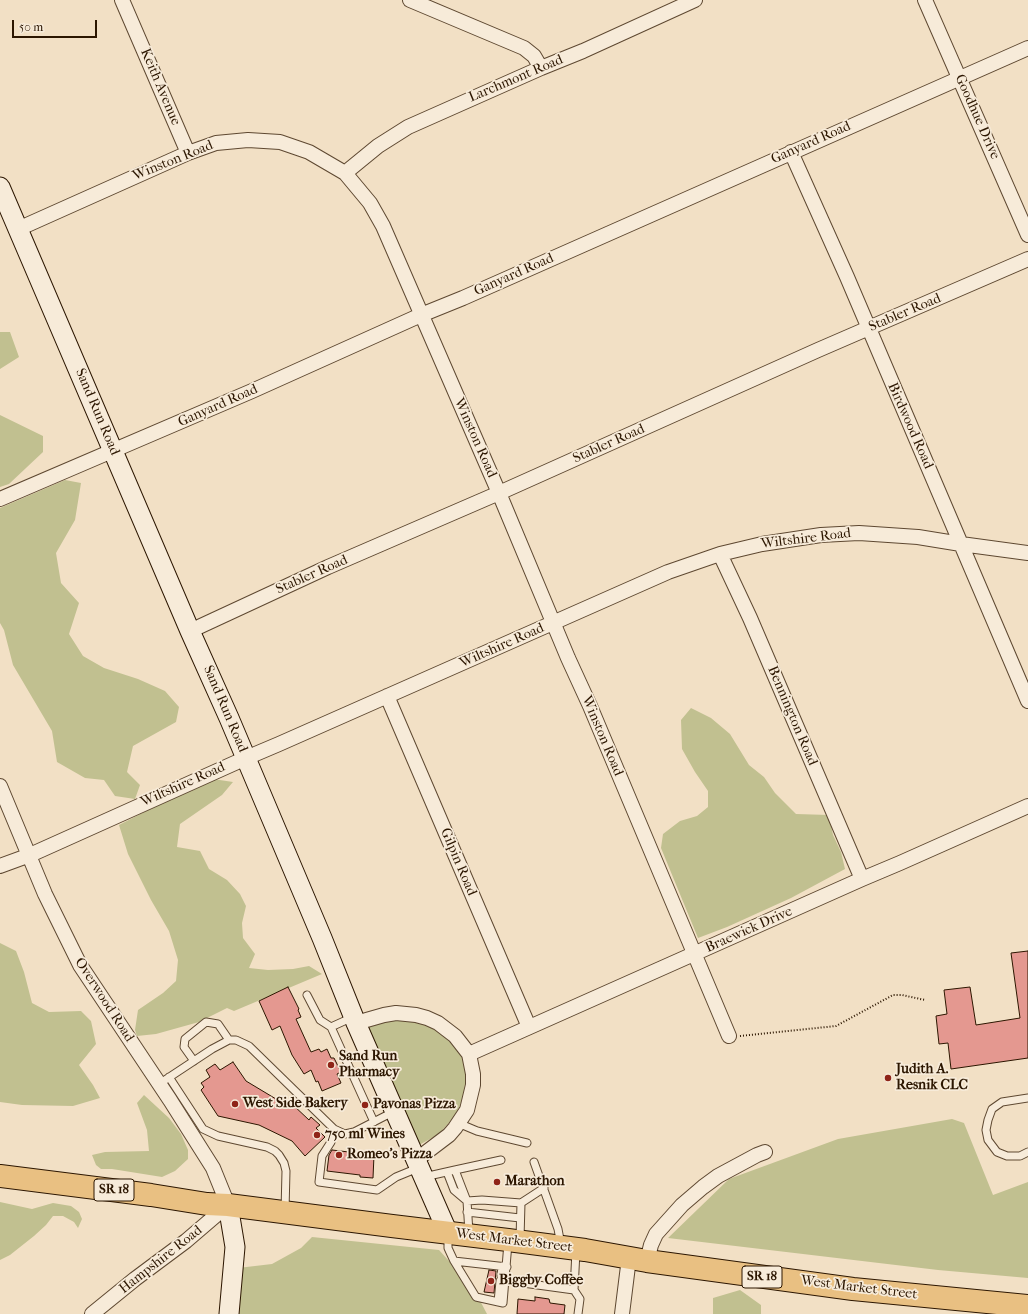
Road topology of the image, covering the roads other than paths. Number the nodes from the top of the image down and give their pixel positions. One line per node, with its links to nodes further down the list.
1 (122, 0): 9 (street, Keith Avenue)
2 (410, 0): 6 (street)
3 (695, 0): 6 (street, Larchmont Road)
4 (925, 0): 7 (street, Goodhue Drive)
5 (1028, 48): 7 (street, Ganyard Road)
6 (541, 68): 10 (street, Larchmont Road)
7 (960, 78): 8 (street, Ganyard Road); 13 (street, Goodhue Drive)
8 (791, 152): 15 (street, Ganyard Road); 16 (street, Birdwood Road)
9 (188, 153): 10 (street, Winston Road); 12 (street, Winston Road)
10 (345, 173): 15 (street, Winston Road)
11 (0, 187): 12 (street, Sand Run Road)
12 (18, 229): 17 (street, Sand Run Road)
13 (1028, 235)
14 (1028, 259): 16 (street, Stabler Road)
15 (422, 315): 17 (street, Ganyard Road); 18 (street, Winston Road)
16 (869, 328): 18 (street, Stabler Road); 20 (street, Birdwood Road)
17 (114, 451): 19 (street, Ganyard Road); 24 (street, Sand Run Road)
18 (499, 493): 23 (street, Winston Road); 24 (street, Stabler Road)
19 (0, 500)
20 (961, 544): 21 (street, Wiltshire Road); 22 (street, Wiltshire Road); 26 (street, Birdwood Road)
21 (1028, 553)
22 (720, 554): 23 (street, Wiltshire Road); 32 (street, Bennington Road)
23 (553, 623): 25 (street, Wiltshire Road); 33 (street, Winston Road)
24 (190, 630): 27 (street, Sand Run Road)
25 (387, 696): 27 (street, Wiltshire Road); 37 (street, Gilpin Road)
26 (1028, 701)
27 (246, 758): 30 (street, Wiltshire Road); 35 (street, Sand Run Road)
28 (0, 786): 30 (street, Overwood Road)
29 (1028, 806): 32 (street, Braewick Drive)
30 (30, 855): 31 (street, Wiltshire Road); 42 (street, Overwood Road)
31 (0, 866)
32 (862, 879): 33 (street, Braewick Drive)
33 (695, 954): 37 (street, Braewick Drive); 38 (street, Winston Road)
34 (308, 995): 36 (lane)
35 (355, 1020): 36 (lane); 40 (street); 44 (street, Sand Run Road)
36 (331, 1027): 45 (lane)
37 (529, 1028): 40 (street, Braewick Drive)
38 (729, 1036)
39 (229, 1040): 41 (lane); 41 (lane); 47 (lane)
40 (469, 1054): 46 (street)
41 (194, 1061): 42 (lane)
42 (164, 1080): 60 (street, Overwood Road); 61 (lane)
43 (1028, 1098): 50 (lane)
44 (395, 1111): 45 (lane); 53 (street, Sand Run Road)
45 (374, 1122): 47 (lane)
46 (458, 1123): 48 (lane); 53 (street)
47 (334, 1129): 53 (lane)
48 (527, 1143)
49 (766, 1152): 67 (street)
50 (1028, 1152)
51 (501, 1160): 54 (lane)
52 (534, 1162): 57 (lane)
53 (420, 1168): 55 (lane); 64 (street, Sand Run Road)
54 (455, 1170): 55 (lane); 58 (lane)
55 (447, 1172): 58 (lane)
56 (0, 1176): 60 (main road, West Market Street / SR 18)
57 (544, 1188): 59 (lane); 66 (lane)
58 (467, 1201): 59 (lane); 62 (lane)
59 (521, 1203): 63 (lane)
60 (228, 1205): 61 (main road, West Market Street / SR 18); 74 (street, Hampshire Road); 75 (street)
61 (285, 1212): 64 (main road, West Market Street / SR 18)
62 (468, 1212): 63 (lane); 64 (lane)
63 (520, 1218): 65 (lane)
64 (458, 1234): 65 (main road, West Market Street / SR 18); 68 (lane)
65 (514, 1240): 66 (main road, West Market Street / SR 18); 69 (lane)
66 (569, 1248): 67 (main road, West Market Street / SR 18); 71 (lane)
67 (638, 1259): 73 (main road, West Market Street / SR 18); 77 (street)
68 (454, 1261): 69 (lane); 72 (lane)
69 (504, 1266): 72 (lane); 72 (lane)
70 (523, 1283): 71 (lane)
71 (574, 1290): 76 (lane)
72 (498, 1302)
73 (1028, 1306)
74 (92, 1314)
75 (229, 1314)
76 (578, 1314)
77 (622, 1314)

